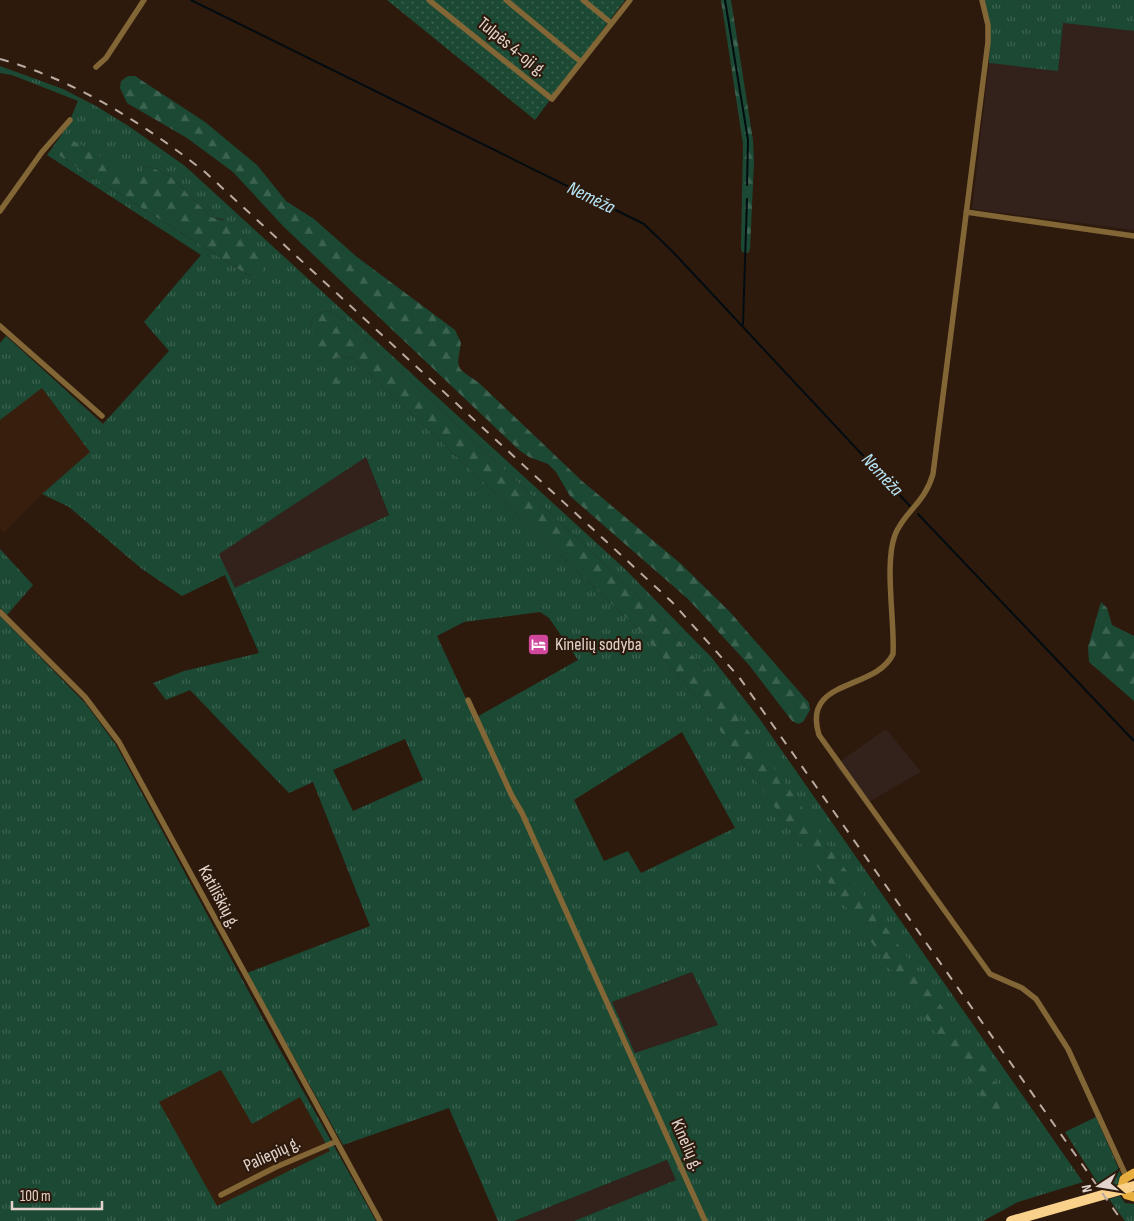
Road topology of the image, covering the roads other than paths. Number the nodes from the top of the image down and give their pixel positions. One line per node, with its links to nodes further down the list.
1 (144, 0): 9 (street)
2 (429, 0): 8 (street, Tulpės 4-oji g.)
3 (506, 0): 8 (street)
4 (582, 0): 7 (street)
5 (630, 0): 7 (street)
6 (982, 0): 12 (street)
7 (611, 23): 8 (street)
8 (581, 62)
9 (96, 67)
10 (70, 120): 11 (street)
11 (0, 212)
12 (966, 212): 13 (street); 19 (street)
13 (1134, 236)
14 (0, 326): 15 (street)
15 (102, 416)
16 (0, 612): 18 (street, Katiliškių g.)
17 (468, 700): 24 (street, Kinelių g.)
18 (335, 1142): 21 (street, Paliepių g.); 23 (street, Katiliškių g.)
19 (1130, 1175): 22 (main road)
20 (1134, 1186): 25 (highway)
21 (221, 1195)
22 (1134, 1198)
23 (380, 1221)
24 (705, 1221)
25 (1011, 1221)

